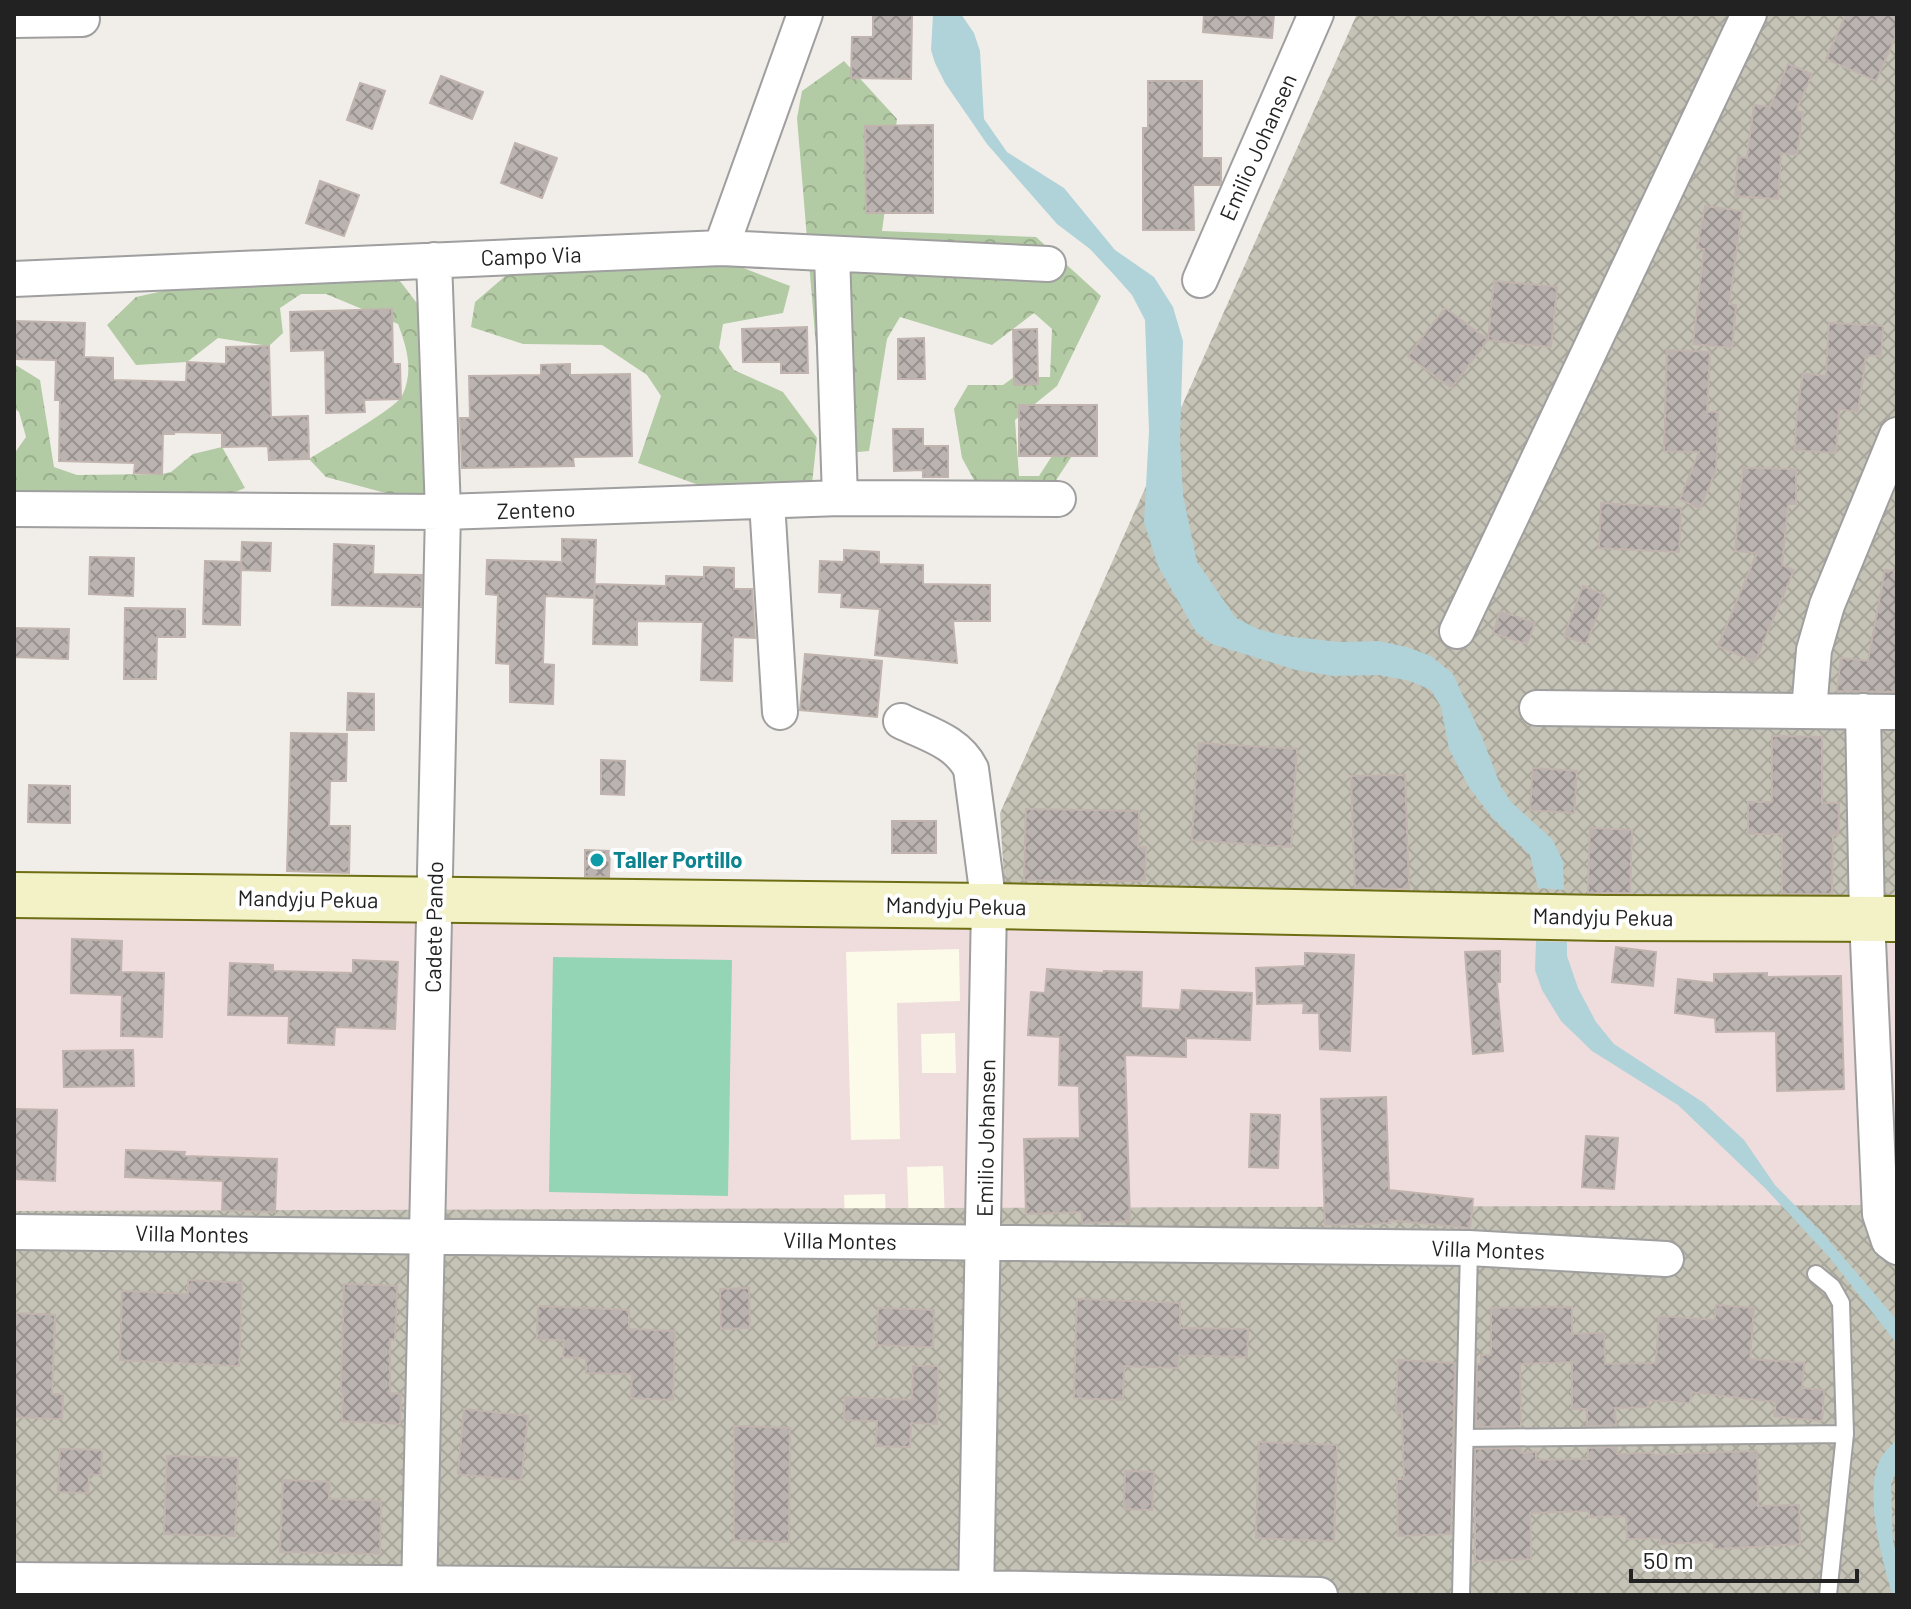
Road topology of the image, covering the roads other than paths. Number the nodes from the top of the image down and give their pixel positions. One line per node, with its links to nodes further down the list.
1 (805, 14): 6 (street)
2 (1316, 14): 11 (street, Emilio Johansen)
3 (1749, 14): 18 (street)
4 (82, 19): 5 (street)
5 (14, 20)
6 (721, 248): 7 (street, Campo Via); 8 (street, Campo Via)
7 (832, 254): 9 (street, Campo Via); 13 (street)
8 (434, 260): 10 (street, Campo Via); 17 (street, Cadete Pando)
9 (1048, 264)
10 (14, 279)
11 (1200, 280)
12 (1897, 435): 20 (street)
13 (840, 498): 14 (street, Zenteno); 15 (street, Zenteno)
14 (1058, 499)
15 (767, 502): 17 (street, Zenteno); 22 (street)
16 (14, 509): 17 (street, Zenteno)
17 (443, 512): 26 (street, Cadete Pando)
18 (1457, 631)
19 (1537, 708): 20 (street)
20 (1809, 711): 21 (street)
21 (1863, 711): 23 (street); 28 (street)
22 (780, 712)
23 (1897, 712)
24 (901, 721): 27 (street, Emilio Johansen)
25 (14, 895): 26 (street, Mandyju Pekua)
26 (434, 901): 27 (street, Mandyju Pekua); 30 (street, Cadete Pando)
27 (989, 906): 28 (street, Mandyju Pekua); 31 (street, Emilio Johansen)
28 (1882, 918): 32 (street)
29 (14, 1232): 30 (street, Villa Montes)
30 (427, 1236): 31 (street, Villa Montes); 39 (street, Cadete Pando)
31 (985, 1243): 33 (street, Villa Montes); 40 (street, Emilio Johansen)
32 (1897, 1247)
33 (1469, 1248): 34 (street, Villa Montes); 37 (lane)
34 (1666, 1259)
35 (1816, 1274): 36 (lane)
36 (1845, 1434): 37 (lane); 43 (lane)
37 (1465, 1438): 42 (lane)
38 (14, 1580): 39 (street)
39 (419, 1590): 40 (street)
40 (977, 1591): 41 (street)
41 (1320, 1595)
42 (1461, 1595)
43 (1828, 1595)

